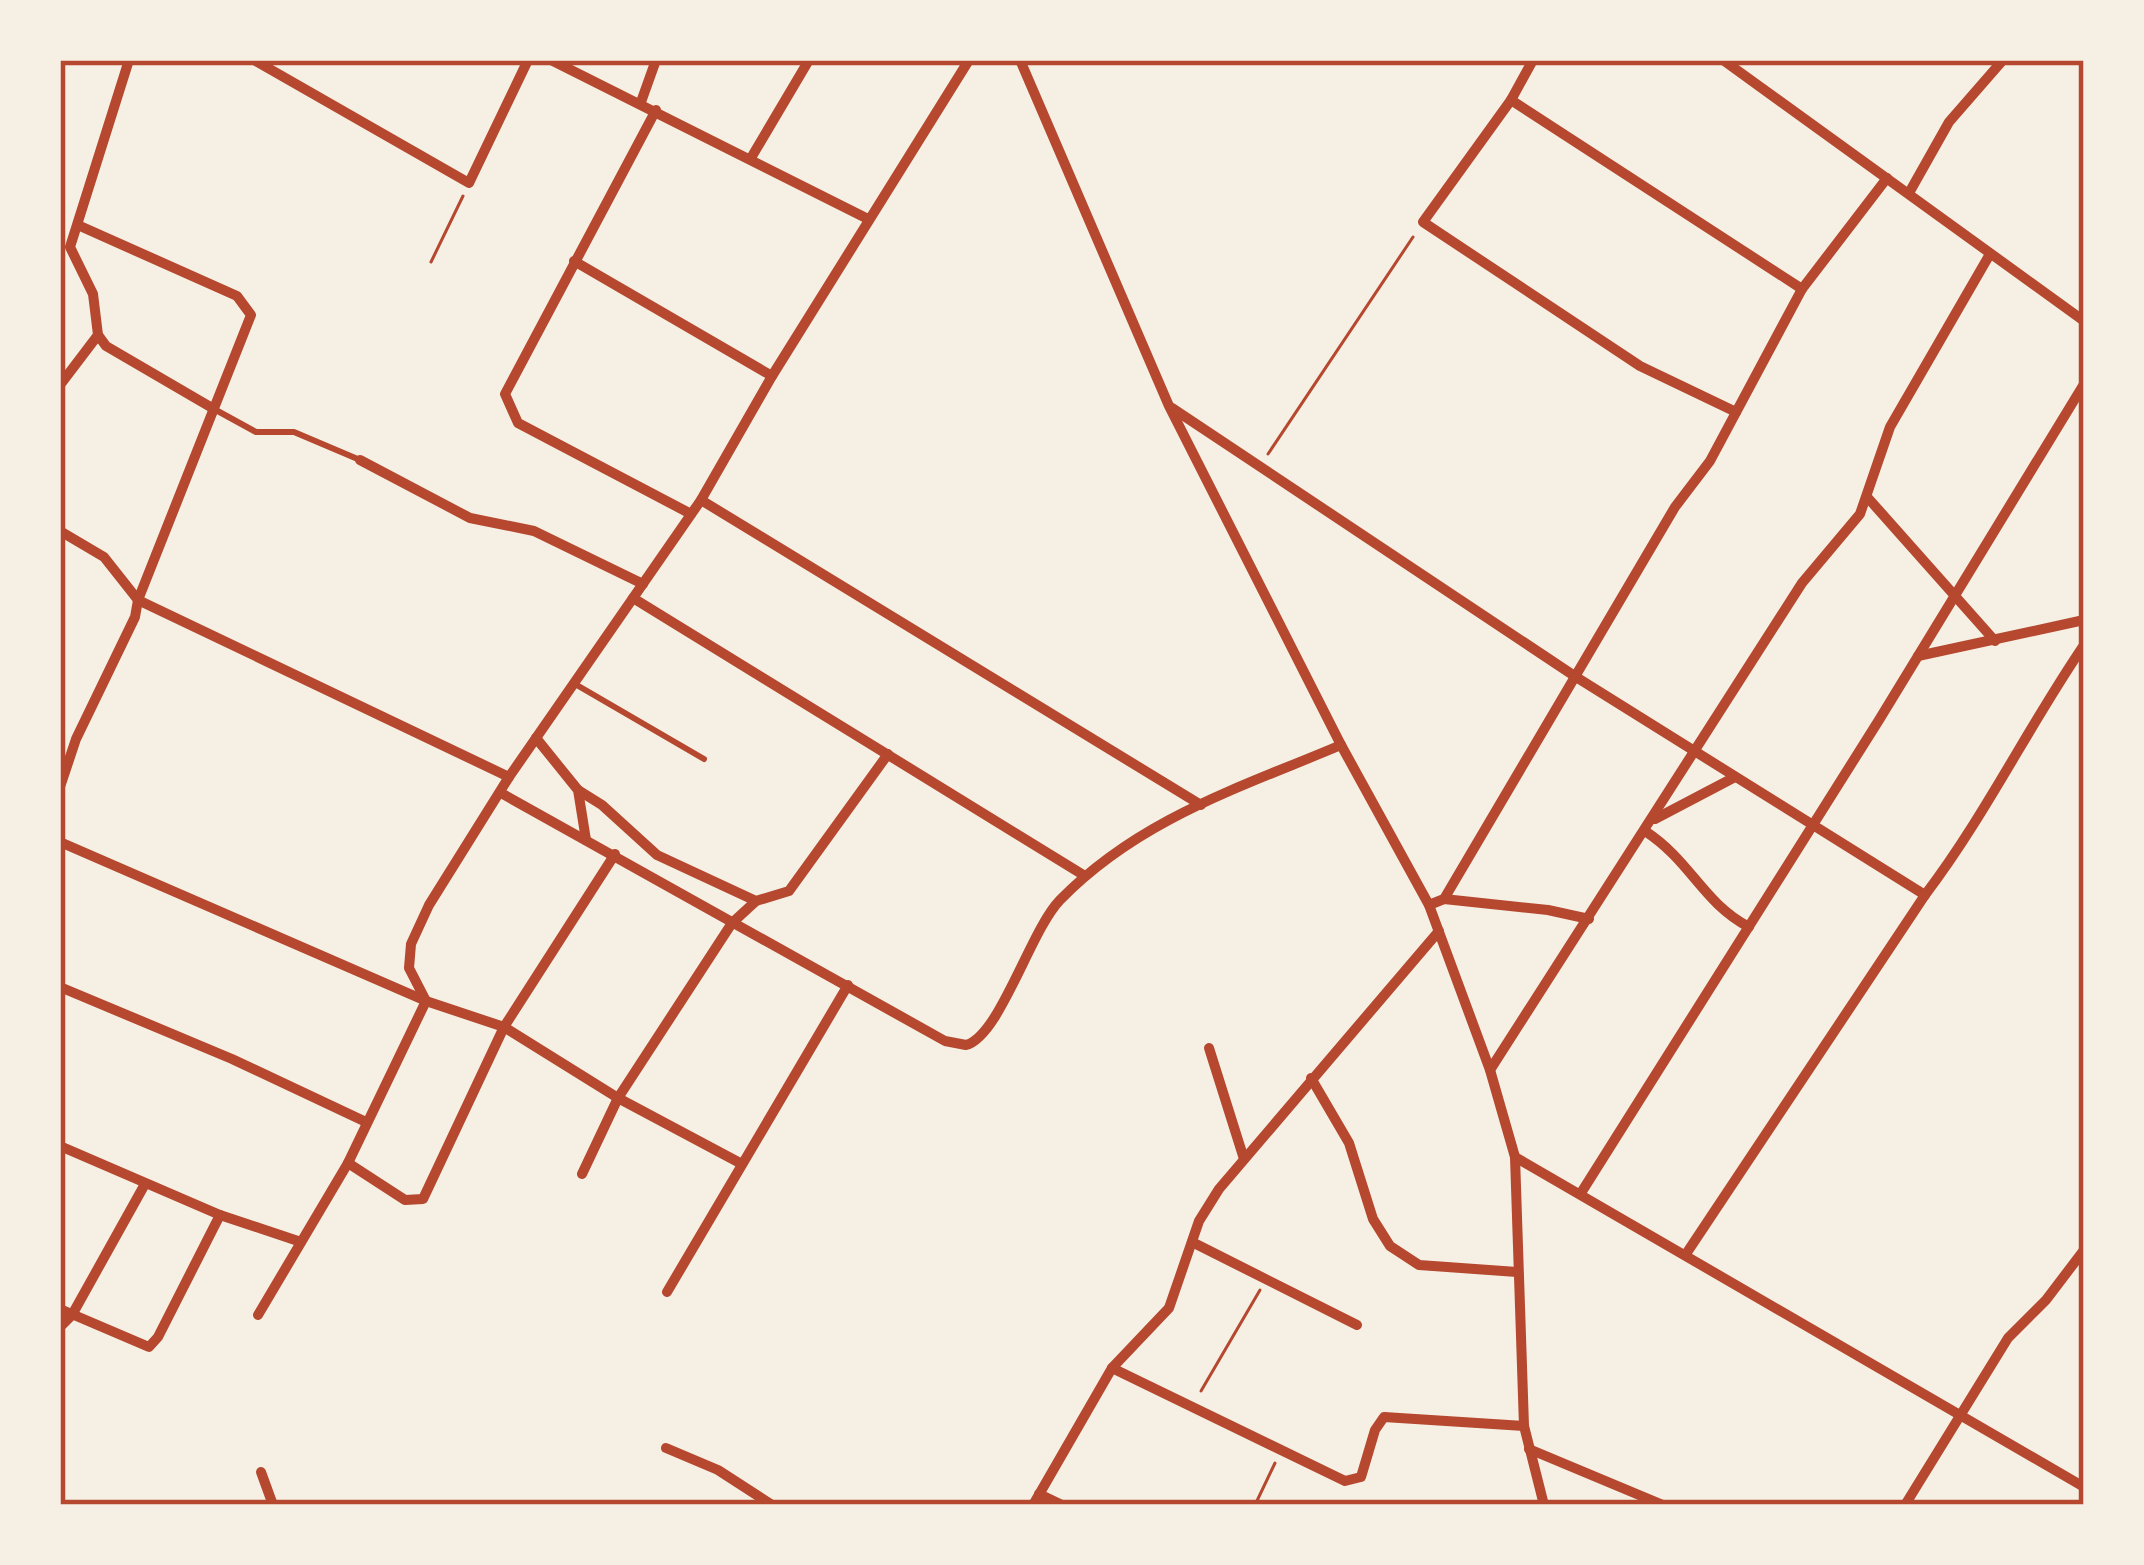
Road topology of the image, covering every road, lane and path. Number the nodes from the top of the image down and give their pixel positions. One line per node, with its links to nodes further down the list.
1 (129, 60): 21 (street)
2 (254, 60): 17 (street)
3 (528, 60): 17 (street)
4 (551, 60): 13 (street)
5 (656, 60): 13 (street)
6 (809, 60): 15 (street)
7 (969, 60): 19 (street)
8 (1020, 60): 32 (street)
9 (1533, 60): 12 (street)
10 (1723, 60): 16 (street)
11 (2002, 60): 18 (street)
12 (1511, 100): 20 (street); 26 (street)
13 (640, 102): 14 (street)
14 (656, 110): 15 (street); 24 (street)
15 (751, 158): 19 (street)
16 (1887, 178): 18 (street); 26 (street)
17 (470, 183): 25 (path)
18 (1909, 193): 23 (street)
19 (868, 219): 29 (street)
20 (1423, 222): 34 (street); 36 (path)
21 (80, 226): 22 (street); 33 (street)
22 (65, 244): 28 (street)
23 (1990, 254): 27 (street); 37 (street)
24 (574, 261): 29 (street); 39 (street)
25 (431, 262)
26 (1802, 289): 34 (street)
27 (2084, 321)
28 (98, 335): 31 (street); 33 (street)
29 (772, 376): 38 (street)
30 (2084, 384): 42 (street)
31 (60, 385)
32 (1169, 406): 36 (street); 52 (street)
33 (214, 409): 35 (lane); 44 (street)
34 (1736, 412): 49 (street)
35 (360, 460): 41 (street)
36 (1261, 466): 49 (street)
37 (1868, 498): 42 (street); 53 (street)
38 (701, 500): 39 (street); 61 (street)
39 (691, 514): 41 (street)
40 (60, 531): 44 (street)
41 (643, 584): 43 (street)
42 (1954, 596): 46 (street); 48 (street)
43 (633, 598): 50 (street); 54 (street)
44 (138, 600): 56 (street); 58 (street)
45 (2084, 620): 46 (street)
46 (1994, 641): 48 (street)
47 (2084, 645): 68 (street)
48 (1918, 656): 63 (street)
49 (1576, 676): 53 (street); 69 (street)
50 (575, 684): 51 (street); 55 (lane)
51 (536, 738): 56 (street); 59 (street)
52 (1341, 745): 61 (street); 71 (street)
53 (1695, 752): 57 (street); 62 (street)
54 (888, 754): 67 (street); 70 (street)
55 (704, 759)
56 (509, 777): 60 (street)
57 (1735, 777): 62 (street); 63 (street)
58 (60, 787)
59 (578, 790): 64 (street); 70 (street)
60 (501, 793): 64 (street); 78 (street)
61 (1201, 805): 67 (street)
62 (1648, 826): 72 (street); 74 (street)
63 (1813, 826): 68 (street); 74 (street)
64 (586, 840): 66 (street)
65 (60, 842): 78 (street)
66 (615, 854): 73 (street); 79 (street)
67 (1084, 877): 76 (street)
68 (1924, 895): 97 (street)
69 (1444, 898): 71 (street); 72 (street)
70 (755, 901): 73 (street)
71 (1429, 905): 75 (street)
72 (1589, 919): 81 (street)
73 (732, 922): 76 (street); 83 (street)
74 (1749, 927): 92 (street)
75 (1439, 932): 81 (street); 82 (street)
76 (848, 985): 89 (street)
77 (60, 987): 84 (street)
78 (426, 1001): 79 (street); 84 (street)
79 (504, 1027): 83 (street); 88 (street)
80 (1209, 1048): 87 (street)
81 (1490, 1070): 86 (street)
82 (1311, 1078): 87 (street); 98 (street)
83 (618, 1098): 89 (street); 90 (street)
84 (366, 1122): 88 (street)
85 (60, 1145): 91 (street)
86 (1515, 1157): 92 (street); 98 (street)
87 (1244, 1159): 95 (street)
88 (348, 1163): 94 (street)
89 (740, 1163): 100 (street)
90 (582, 1174)
91 (145, 1184): 93 (street); 102 (street)
92 (1581, 1193): 97 (street)
93 (220, 1215): 94 (street); 102 (street)
94 (301, 1242): 103 (street)
95 (1192, 1242): 99 (street); 106 (street)
96 (2084, 1250): 108 (street)
97 (1686, 1254): 108 (street)
98 (1517, 1272): 109 (street)
99 (1267, 1279): 104 (street); 107 (path)
100 (667, 1292)
101 (60, 1309): 102 (street)
102 (73, 1315): 105 (street)
103 (258, 1315)
104 (1357, 1325)
105 (60, 1328)
106 (1112, 1368): 107 (street); 115 (street)
107 (1193, 1406): 111 (street)
108 (1960, 1415): 114 (street); 122 (street)
109 (1524, 1426): 111 (street); 112 (street)
110 (666, 1448): 117 (street)
111 (1281, 1450): 119 (path)
112 (1529, 1450): 120 (street); 121 (street)
113 (261, 1472): 116 (street)
114 (2084, 1491): 123 (street)
115 (1036, 1499): 118 (street)
116 (273, 1505)
117 (772, 1505)
118 (1062, 1505)
119 (1255, 1505)
120 (1544, 1505)
121 (1664, 1505)
122 (1905, 1505)
123 (2078, 1505)

